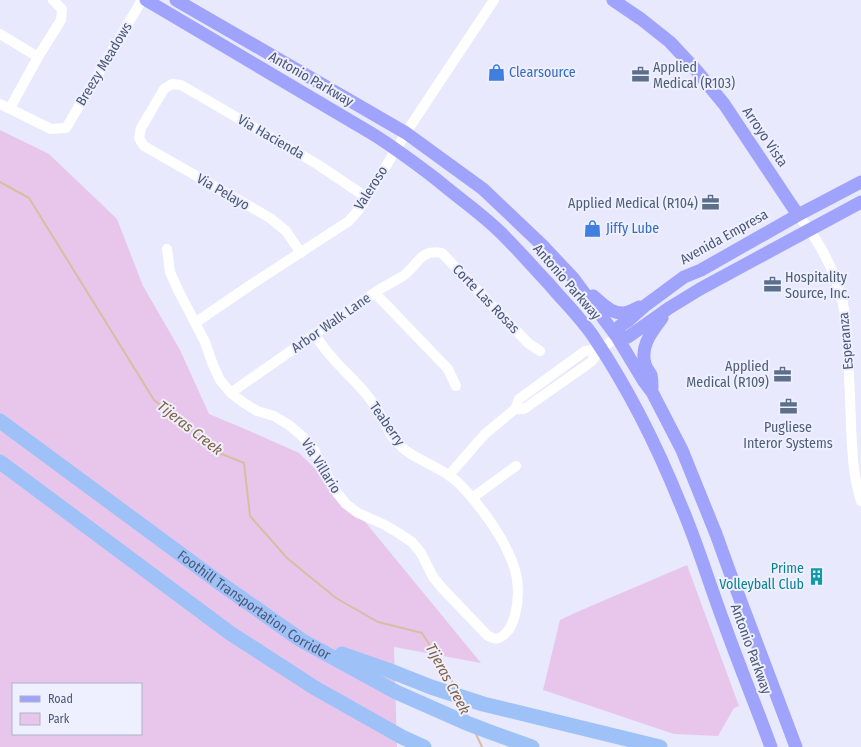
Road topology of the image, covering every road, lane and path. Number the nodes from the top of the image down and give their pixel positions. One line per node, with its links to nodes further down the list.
1 (53, 0): 8 (street)
2 (142, 0): 10 (street, Breezy Meadows)
3 (146, 0): 13 (main road, Antonio Parkway)
4 (176, 0): 11 (main road, Antonio Parkway)
5 (494, 0): 11 (street, Valeroso)
6 (613, 0): 17 (main road, Arroyo Vista)
7 (0, 34): 8 (street)
8 (38, 57): 10 (street)
9 (0, 104): 10 (street)
10 (10, 108)
11 (406, 133): 13 (street, Valeroso); 22 (main road, Antonio Parkway)
12 (139, 138): 15 (street, Via Hacienda); 21 (street, Via Pelayo)
13 (396, 149): 15 (street, Valeroso); 29 (main road, Antonio Parkway)
14 (861, 182): 17 (main road, Avenida Empresa)
15 (366, 197): 21 (street, Valeroso)
16 (861, 202): 18 (main road, Avenida Empresa)
17 (798, 215): 18 (street, Esperanza); 24 (main road, Avenida Empresa)
18 (809, 229): 25 (main road, Avenida Empresa); 39 (street, Esperanza)
19 (167, 249): 26 (street, Via Villario)
20 (430, 252): 23 (street, Arbor Walk Lane); 30 (street, Corte Las Rosas)
21 (301, 253): 26 (street, Valeroso)
22 (574, 279): 24 (main road); 28 (main road, Antonio Parkway)
23 (374, 293): 27 (street, Arbor Walk Lane); 31 (street)
24 (646, 305): 28 (main road, Avenida Empresa)
25 (669, 308): 28 (main road, Avenida Empresa); 32 (main road)
26 (194, 323): 33 (street, Via Villario)
27 (315, 335): 33 (street, Arbor Walk Lane); 37 (street, Teaberry)
28 (617, 337): 29 (street, Avenida Empresa); 32 (main road, Antonio Parkway)
29 (601, 349): 37 (street, Avenida Empresa); 47 (main road, Antonio Parkway)
30 (540, 351)
31 (456, 386)
32 (652, 392): 48 (main road, Antonio Parkway)
33 (231, 393): 40 (street, Via Villario)
34 (0, 421): 41 (highway, Foothill Transportation Corridor)
35 (0, 462): 42 (highway)
36 (516, 466): 38 (street)
37 (449, 475): 38 (street, Teaberry)
38 (472, 498): 40 (street, Teaberry)
39 (861, 502)
40 (498, 639)
41 (301, 640): 45 (highway, Foothill Transportation Corridor); 46 (highway)
42 (402, 737): 43 (highway); 44 (highway)
43 (420, 747)
44 (424, 747)
45 (532, 747)
46 (660, 747)
47 (770, 747)
48 (796, 747)

